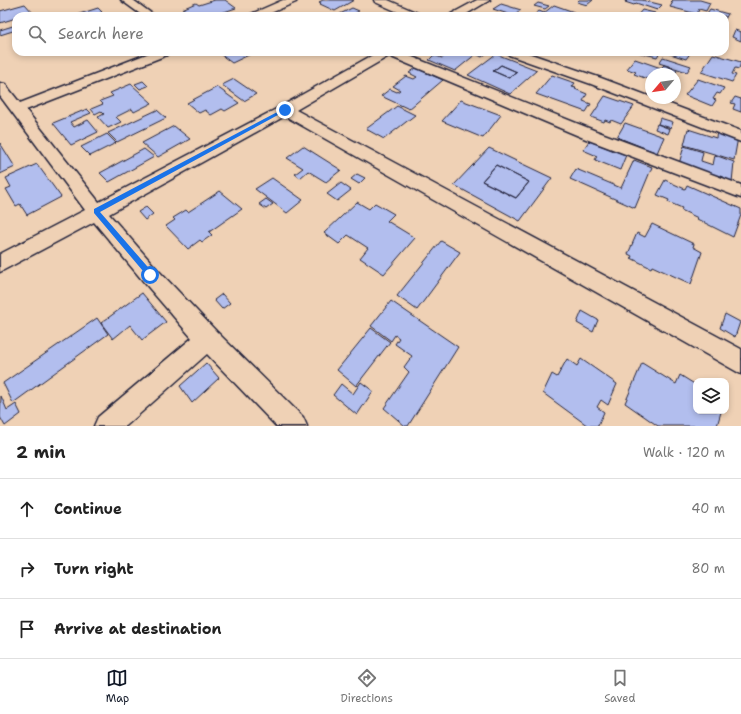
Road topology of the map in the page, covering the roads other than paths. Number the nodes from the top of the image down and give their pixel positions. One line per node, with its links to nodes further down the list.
1 (126, 0): 5 (street)
2 (292, 0): 6 (street)
3 (378, 0): 7 (street)
4 (485, 0): 8 (street)
5 (144, 12)
6 (264, 12)
7 (406, 12)
8 (462, 12)
9 (153, 56): 14 (street)
10 (381, 56): 15 (street)
11 (398, 56): 17 (street)
12 (524, 56): 16 (street)
13 (0, 87): 14 (street)
14 (16, 109): 18 (street)
15 (285, 110): 18 (street); 21 (street)
16 (741, 137)
17 (741, 192)
18 (96, 211): 19 (street); 20 (street)
19 (0, 264)
20 (208, 339): 22 (street); 23 (street)
21 (741, 362)
22 (107, 426)
23 (294, 426)

